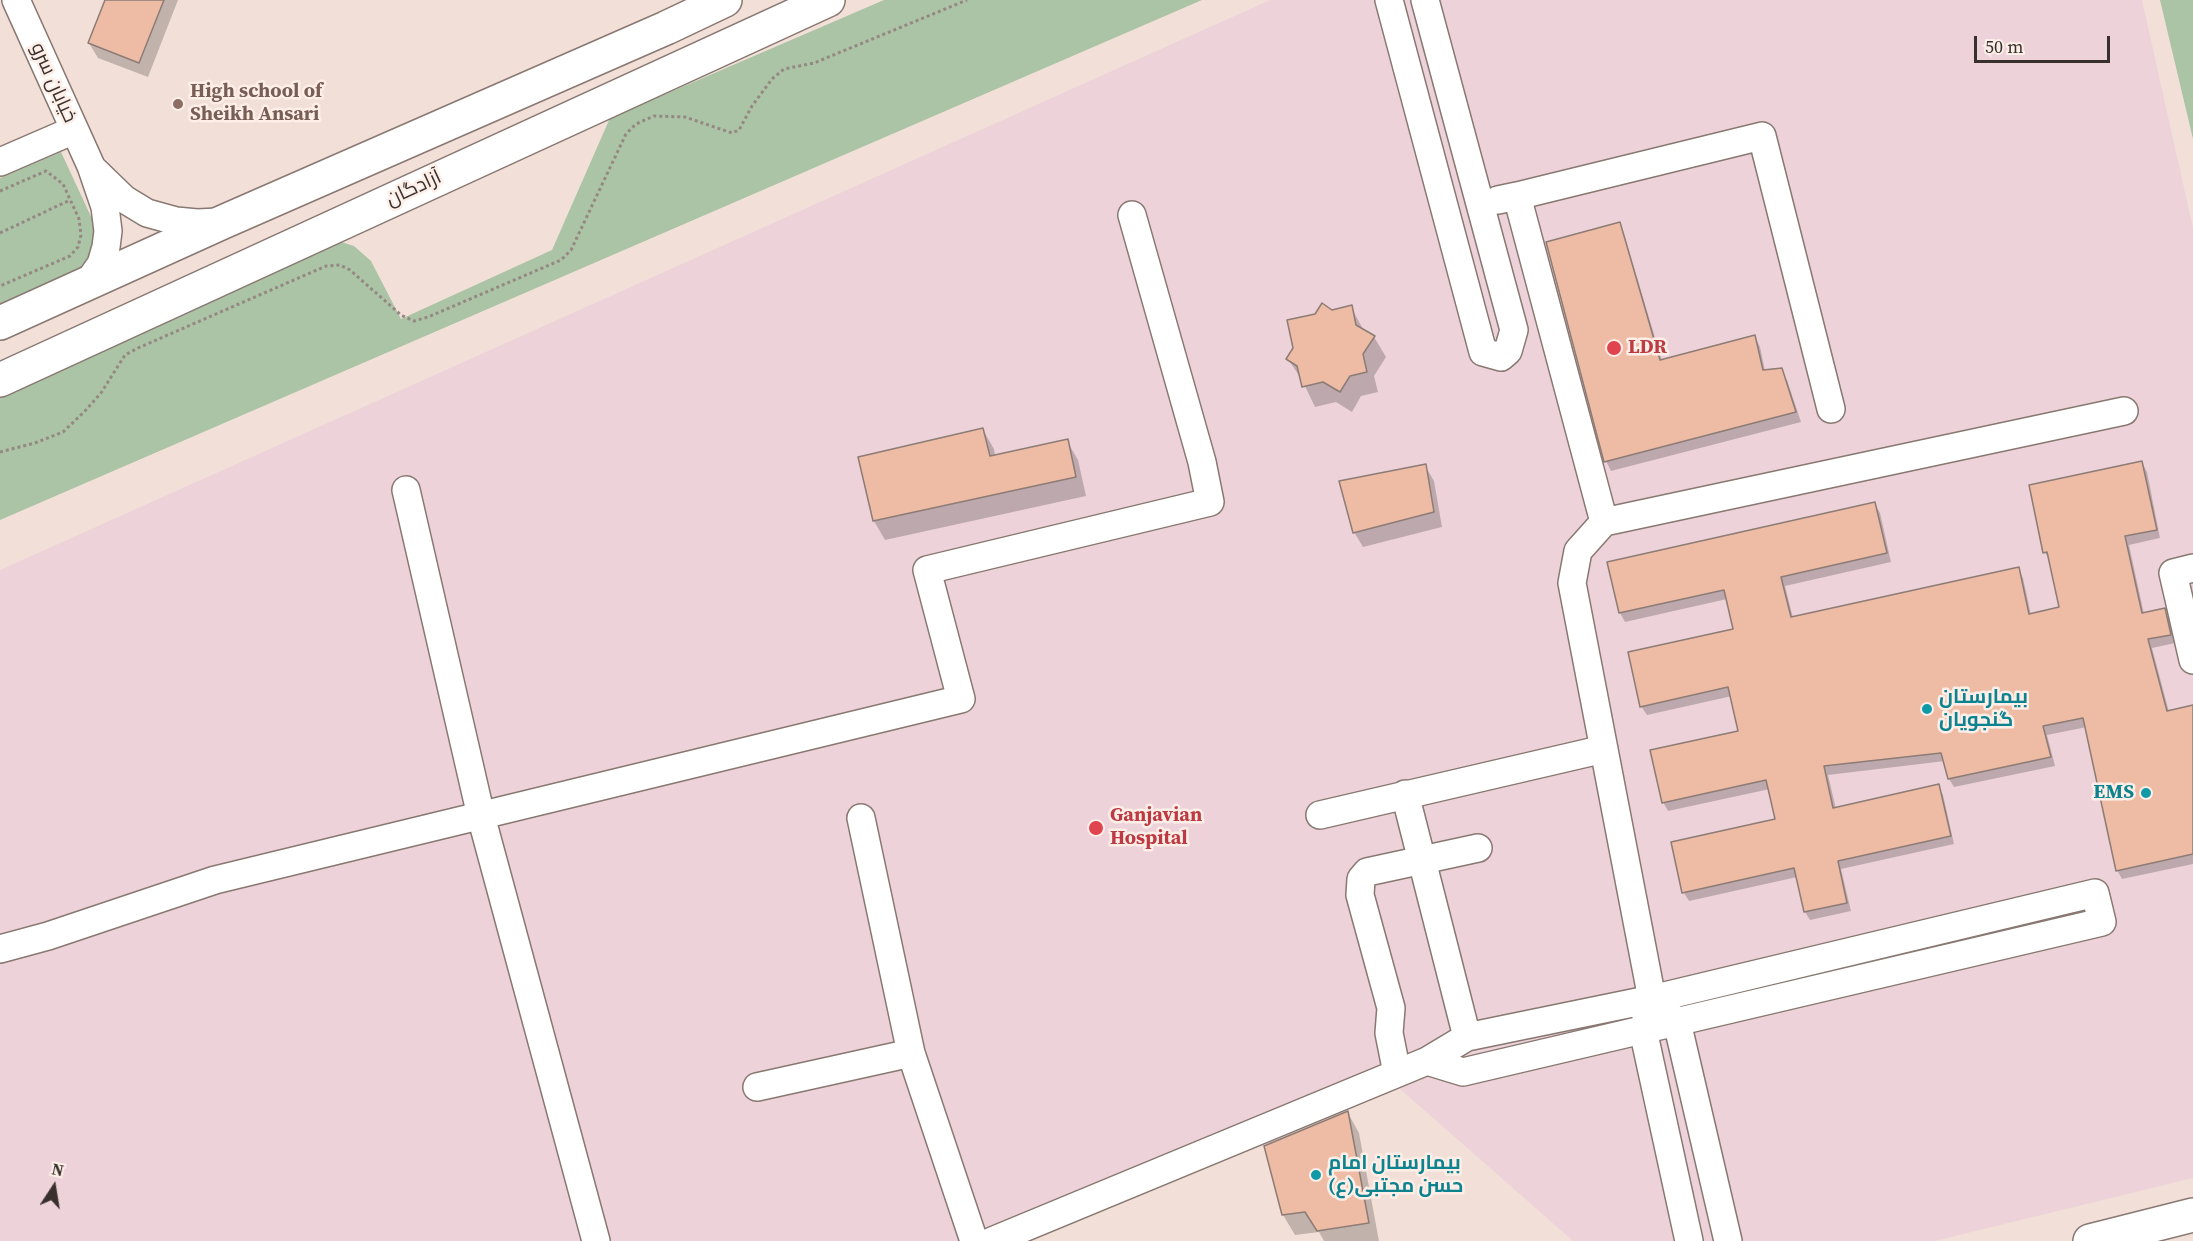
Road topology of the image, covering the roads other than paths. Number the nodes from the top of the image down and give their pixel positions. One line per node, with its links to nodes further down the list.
1 (16, 0): 8 (street, خیابان سرو)
2 (688, 0): 7 (main road)
3 (724, 0): 7 (main road)
4 (828, 0): 17 (main road, آزادگان)
5 (1389, 0): 12 (street)
6 (1425, 0): 12 (street)
7 (666, 28): 14 (main road)
8 (74, 130): 9 (street); 10 (street, خیابان سرو)
9 (0, 162)
10 (91, 166): 14 (street, خیابان سرو); 15 (street, خیابان سرو)
11 (1517, 196): 12 (street); 18 (street); 21 (street)
12 (1481, 204)
13 (1132, 215): 27 (street)
14 (223, 222): 15 (main road)
15 (87, 284): 16 (main road)
16 (0, 323)
17 (0, 380)
18 (1831, 409)
19 (2124, 411): 21 (street)
20 (406, 490): 27 (street)
21 (1604, 522): 24 (street)
22 (2193, 568): 23 (street)
23 (2193, 660)
24 (1604, 749): 25 (street); 32 (street)
25 (1405, 794): 26 (street); 30 (street)
26 (1320, 815)
27 (481, 816): 31 (street); 41 (street)
28 (861, 818): 36 (street)
29 (1478, 848): 30 (street)
30 (1422, 859): 35 (street); 38 (street)
31 (0, 949)
32 (1652, 999): 33 (street); 33 (street); 34 (street); 35 (street)
33 (1677, 1022): 34 (street); 45 (street)
34 (1643, 1030): 37 (street); 44 (street)
35 (1467, 1037): 37 (street)
36 (911, 1053): 39 (street); 42 (street)
37 (1427, 1061): 38 (street)
38 (1397, 1073): 43 (street)
39 (757, 1087)
40 (2193, 1215): 46 (main road)
41 (596, 1241)
42 (974, 1241)
43 (992, 1241)
44 (1689, 1241)
45 (1728, 1241)
46 (2090, 1241)

